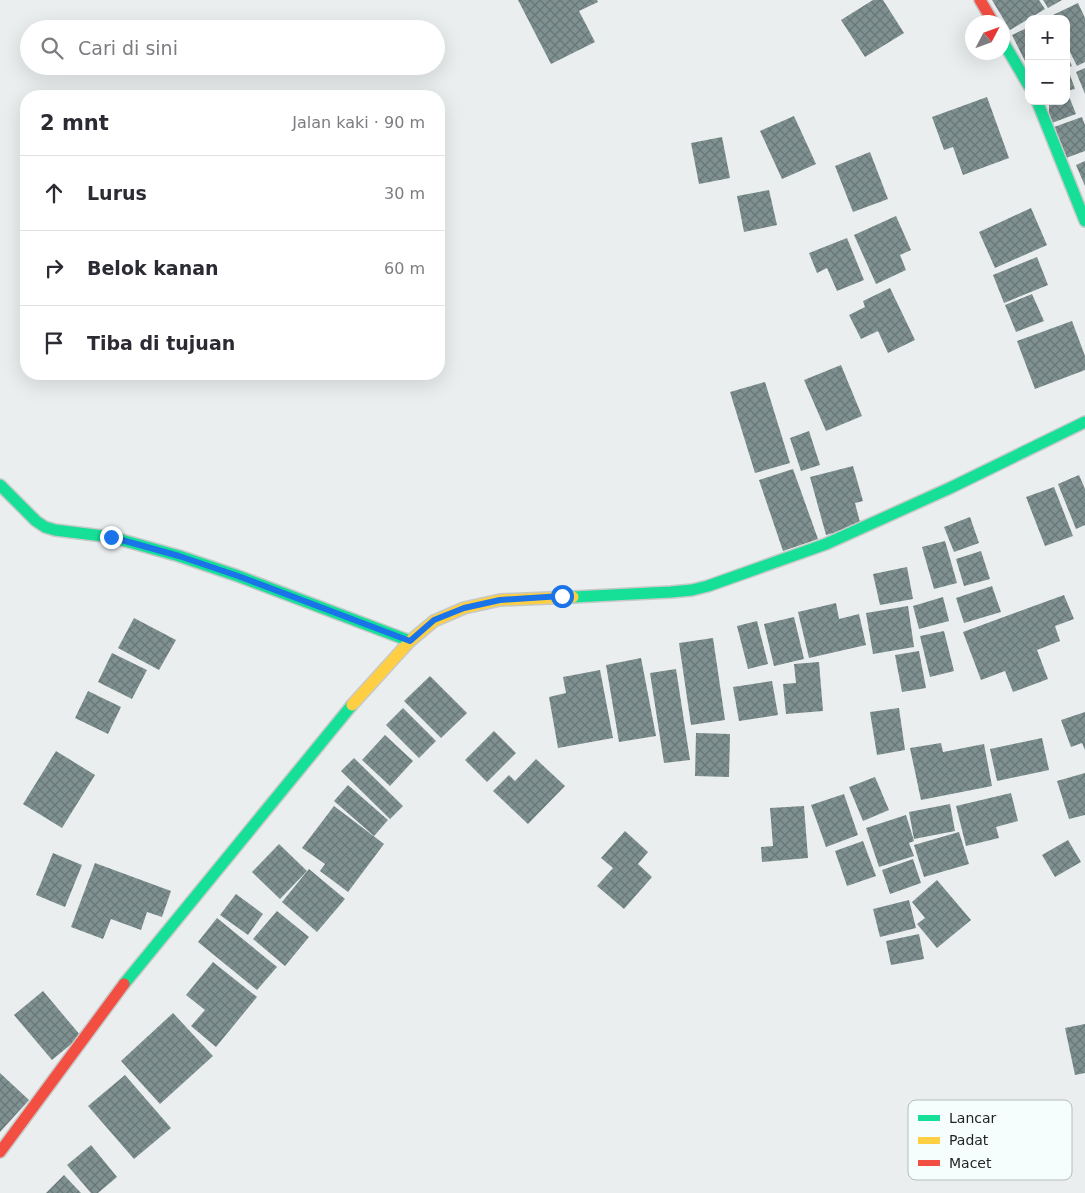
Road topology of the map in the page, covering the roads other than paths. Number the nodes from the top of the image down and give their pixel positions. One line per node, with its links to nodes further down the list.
1 (980, 0): 2 (street)
2 (989, 15)
3 (1010, 54): 4 (street)
4 (1025, 79)
5 (1039, 105): 6 (street)
6 (1085, 221)
7 (1085, 422): 9 (street)
8 (0, 485): 9 (street)
9 (410, 641): 10 (street)
10 (0, 1152)

